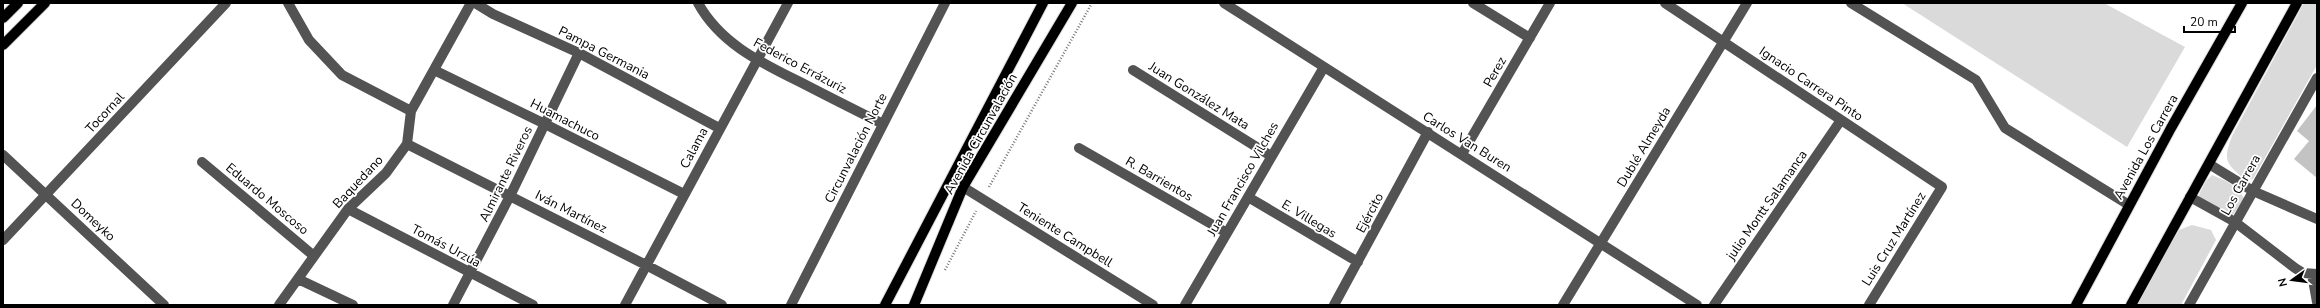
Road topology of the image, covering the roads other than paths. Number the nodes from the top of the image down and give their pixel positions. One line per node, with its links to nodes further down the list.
1 (18, 3): 20 (main road)
2 (45, 3): 23 (main road)
3 (226, 3): 46 (street, Tocornal)
4 (288, 3): 30 (street)
5 (470, 3): 27 (street, Baquedano)
6 (475, 3): 24 (street, Pampa Germania)
7 (698, 3): 25 (street, Federico Errázuriz)
8 (788, 3): 25 (street, Calama)
9 (945, 3): 33 (street, Circunvalación Norte)
10 (1043, 3): 73 (main road, Avenida Circunvalación)
11 (1072, 3): 43 (main road, Avenida Circunvalación)
12 (1224, 3): 26 (street, Carlos Van Buren)
13 (1473, 3): 21 (street)
14 (1550, 3): 21 (street, Perez)
15 (1665, 3): 22 (street, Ignacio Carrera Pinto)
16 (1747, 3): 22 (street, Dublé Almeyda)
17 (1851, 3): 51 (street)
18 (2242, 3): 51 (main road, Avenida Los Carrera)
19 (2297, 3): 42 (main road)
20 (3, 18)
21 (1530, 38): 38 (street, Perez)
22 (1722, 41): 31 (street, Ignacio Carrera Pinto); 57 (street, Dublé Almeyda)
23 (3, 45)
24 (579, 53): 32 (street, Almirante Riveros); 34 (street, Pampa Germania)
25 (756, 60): 33 (street, Federico Errázuriz); 34 (street, Calama)
26 (1324, 67): 35 (street, Carlos Van Buren); 40 (street, Juan Francisco Vilches)
27 (434, 70): 30 (street, Baquedano); 32 (street, Huamachuco)
28 (1133, 70): 40 (street, Juan González Mata)
29 (2317, 78): 45 (street, Los Carrera)
30 (411, 111): 36 (street, Baquedano)
31 (1841, 120): 44 (street, Ignacio Carrera Pinto); 80 (street, julio Montt Salamanca)
32 (545, 124): 47 (street, Huamachuco); 48 (street, Almirante Riveros)
33 (883, 124): 72 (street, Circunvalación Norte)
34 (719, 128): 47 (street, Calama)
35 (1428, 132): 38 (street, Carlos Van Buren); 59 (street, Ejército)
36 (407, 144): 48 (street, Iván Martínez); 52 (street, Baquedano)
37 (1079, 148): 55 (street, R. Barrientos)
38 (1462, 154): 57 (street, Carlos Van Buren)
39 (3, 155): 46 (street, Domeyko)
40 (1271, 156): 49 (street, Juan Francisco Vilches)
41 (202, 162): 58 (street, Eduardo Moscoso)
42 (2209, 164): 45 (street); 50 (main road)
43 (964, 187): 74 (main road, Avenida Circunvalación); 75 (street, Teniente Campbell)
44 (1942, 187): 81 (street, Luis Cruz Martínez)
45 (2253, 191): 53 (street); 54 (street, Los Carrera)
46 (47, 194): 56 (street, Tocornal); 65 (street, Domeyko)
47 (684, 194): 60 (street, Calama)
48 (510, 196): 60 (street, Iván Martínez); 61 (street, Almirante Riveros)
49 (1248, 197): 55 (street, Juan Francisco Vilches); 59 (street, E. Villegas)
50 (2190, 197): 54 (street); 83 (main road)
51 (2129, 205): 82 (main road, Avenida Los Carrera)
52 (348, 210): 58 (street, Baquedano); 61 (street, Tomás Urzúa)
53 (2317, 219)
54 (2235, 222): 62 (street); 84 (street, Los Carrera)
55 (1227, 233): 76 (street, Juan Francisco Vilches)
56 (3, 240)
57 (1602, 243): 78 (street, Dublé Almeyda); 79 (street, Carlos Van Buren)
58 (314, 256): 63 (street, Baquedano)
59 (1358, 262): 77 (street, Ejército)
60 (646, 264): 70 (street, Calama); 71 (street, Iván Martínez)
61 (470, 273): 68 (street, Almirante Riveros); 69 (street, Tomás Urzúa)
62 (2314, 274): 64 (street)
63 (298, 279): 66 (street, Baquedano); 67 (street)
64 (2317, 302)
65 (164, 305)
66 (279, 305)
67 (353, 305)
68 (453, 305)
69 (533, 305)
70 (625, 305)
71 (722, 305)
72 (791, 305)
73 (885, 305)
74 (914, 305)
75 (1153, 305)
76 (1185, 305)
77 (1334, 305)
78 (1564, 305)
79 (1696, 305)
80 (1714, 305)
81 (1869, 305)
82 (2076, 305)
83 (2131, 305)
84 (2189, 305)

